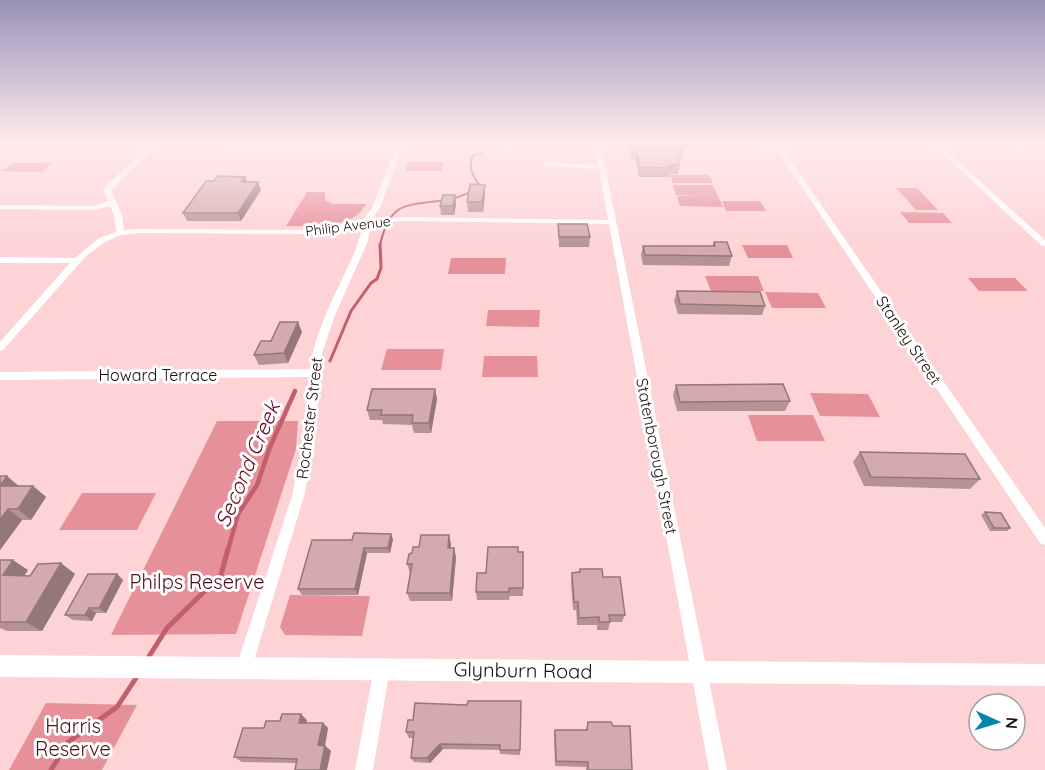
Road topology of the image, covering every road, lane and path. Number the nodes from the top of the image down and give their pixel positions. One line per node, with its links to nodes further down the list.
1 (121, 177): 6 (street)
2 (387, 177): 8 (street, Rochester Street)
3 (604, 177): 9 (street, Statenborough Street)
4 (798, 177): 17 (street, Stanley Street)
5 (971, 177): 11 (street)
6 (111, 203): 7 (street); 10 (street)
7 (0, 207)
8 (366, 222): 9 (street, Philip Avenue); 10 (street, Philip Avenue); 15 (street, Rochester Street)
9 (613, 222): 21 (street, Statenborough Street)
10 (120, 233): 13 (street)
11 (1045, 244)
12 (0, 260): 13 (street)
13 (77, 261): 14 (street)
14 (0, 348)
15 (315, 372): 16 (street, Howard Terrace); 19 (street, Rochester Street)
16 (0, 376)
17 (1045, 539)
18 (0, 666): 19 (main road, Glynburn Road)
19 (244, 667): 20 (main road, Glynburn Road)
20 (382, 668): 21 (main road, Glynburn Road); 23 (street)
21 (698, 672): 22 (main road, Glynburn Road); 24 (street, Statenborough Street)
22 (1045, 675)
23 (364, 770)
24 (718, 770)

